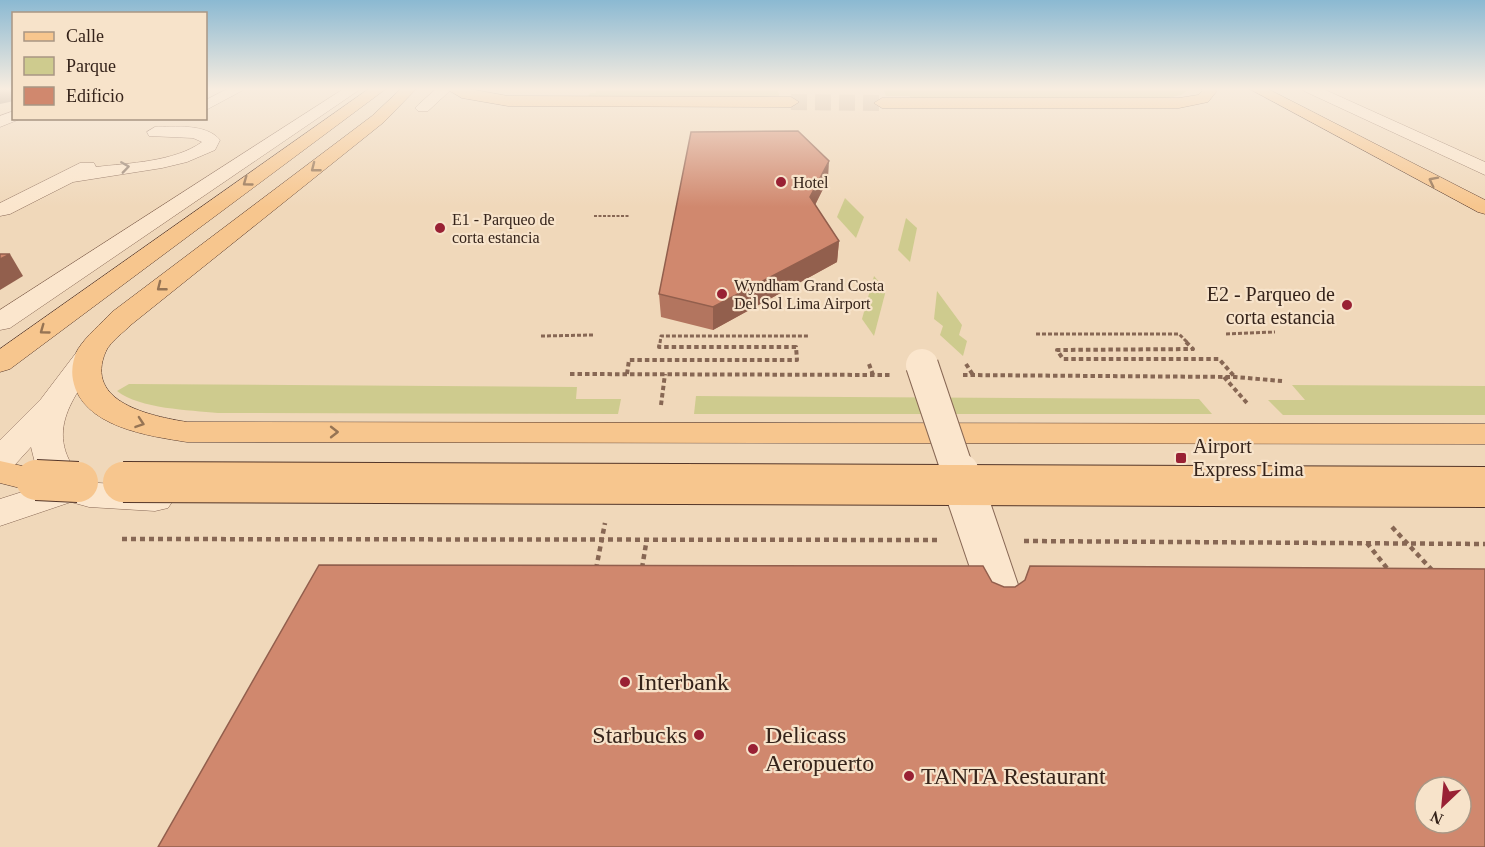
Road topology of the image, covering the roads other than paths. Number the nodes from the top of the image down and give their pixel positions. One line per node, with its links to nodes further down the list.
1 (163, 128): 8 (street)
2 (295, 128): 16 (street)
3 (323, 128): 18 (main road, one-way to 18)
4 (367, 128): 17 (main road, one-way to 17)
5 (1331, 128): 14 (main road, one-way to 5)
6 (1363, 128): 13 (main road)
7 (1395, 128): 11 (street)
8 (155, 132): 9 (street); 12 (street, one-way to 8)
9 (136, 142)
10 (116, 152): 12 (street)
11 (1485, 169)
12 (67, 177): 15 (street)
13 (1485, 188)
14 (1485, 208)
15 (3, 210)
16 (0, 322)
17 (92, 351): 20 (street); 21 (main road, one-way to 21)
18 (0, 363)
19 (922, 365): 28 (street, bridge)
20 (52, 406): 22 (street); 25 (street)
21 (1485, 434)
22 (0, 460)
23 (0, 472): 24 (main road, bridge)
24 (1485, 487)
25 (72, 490): 26 (street); 27 (street)
26 (1485, 499)
27 (0, 513)
28 (1000, 594)

